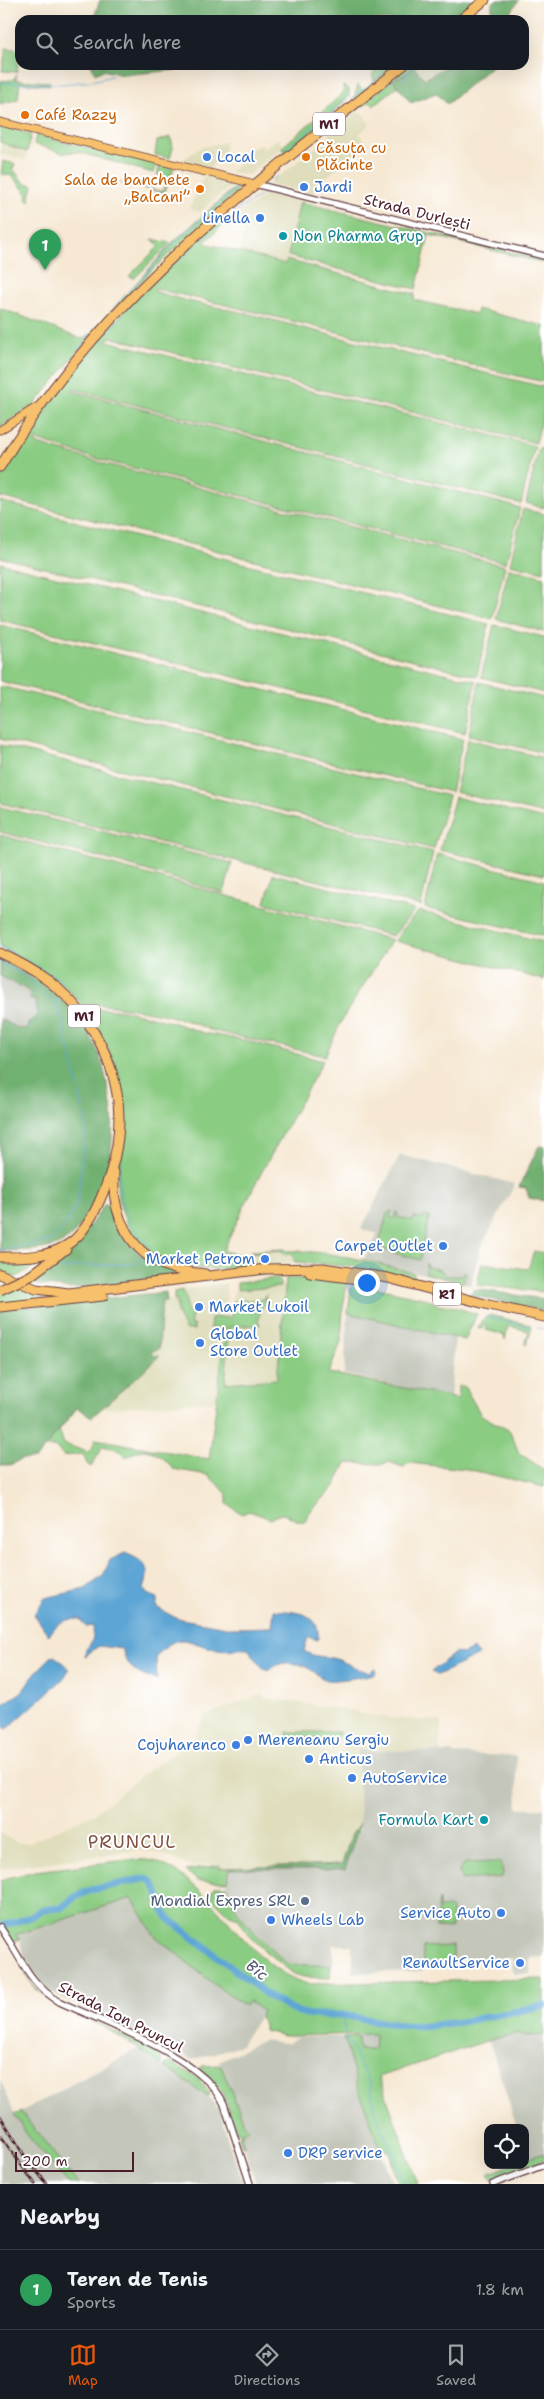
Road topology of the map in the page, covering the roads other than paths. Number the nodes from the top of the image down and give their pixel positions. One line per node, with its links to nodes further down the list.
1 (485, 0): 2 (highway)
2 (466, 15)
3 (398, 70): 5 (highway, M1)
4 (0, 122): 5 (main road)
5 (255, 184): 6 (street, Strada Durlești); 7 (highway, M1)
6 (544, 256)
7 (41, 405): 8 (main road); 9 (highway, M1)
8 (0, 430)
9 (0, 467)
10 (0, 953): 11 (highway, M1)
11 (114, 1166): 12 (highway, M1); 15 (highway)
12 (73, 1241): 13 (highway, M1); 17 (highway, M1, bridge)
13 (0, 1257)
14 (0, 1274): 16 (highway, R1)
15 (212, 1276): 16 (highway, R1); 19 (highway, R1)
16 (178, 1283): 18 (highway, R1); 20 (highway, R1)
17 (0, 1290)
18 (0, 1307)
19 (544, 1317)
20 (544, 1322)
21 (0, 1927): 23 (street, Strada Ion Pruncul)
22 (544, 2165): 24 (street)
23 (250, 2184)
24 (493, 2184)

